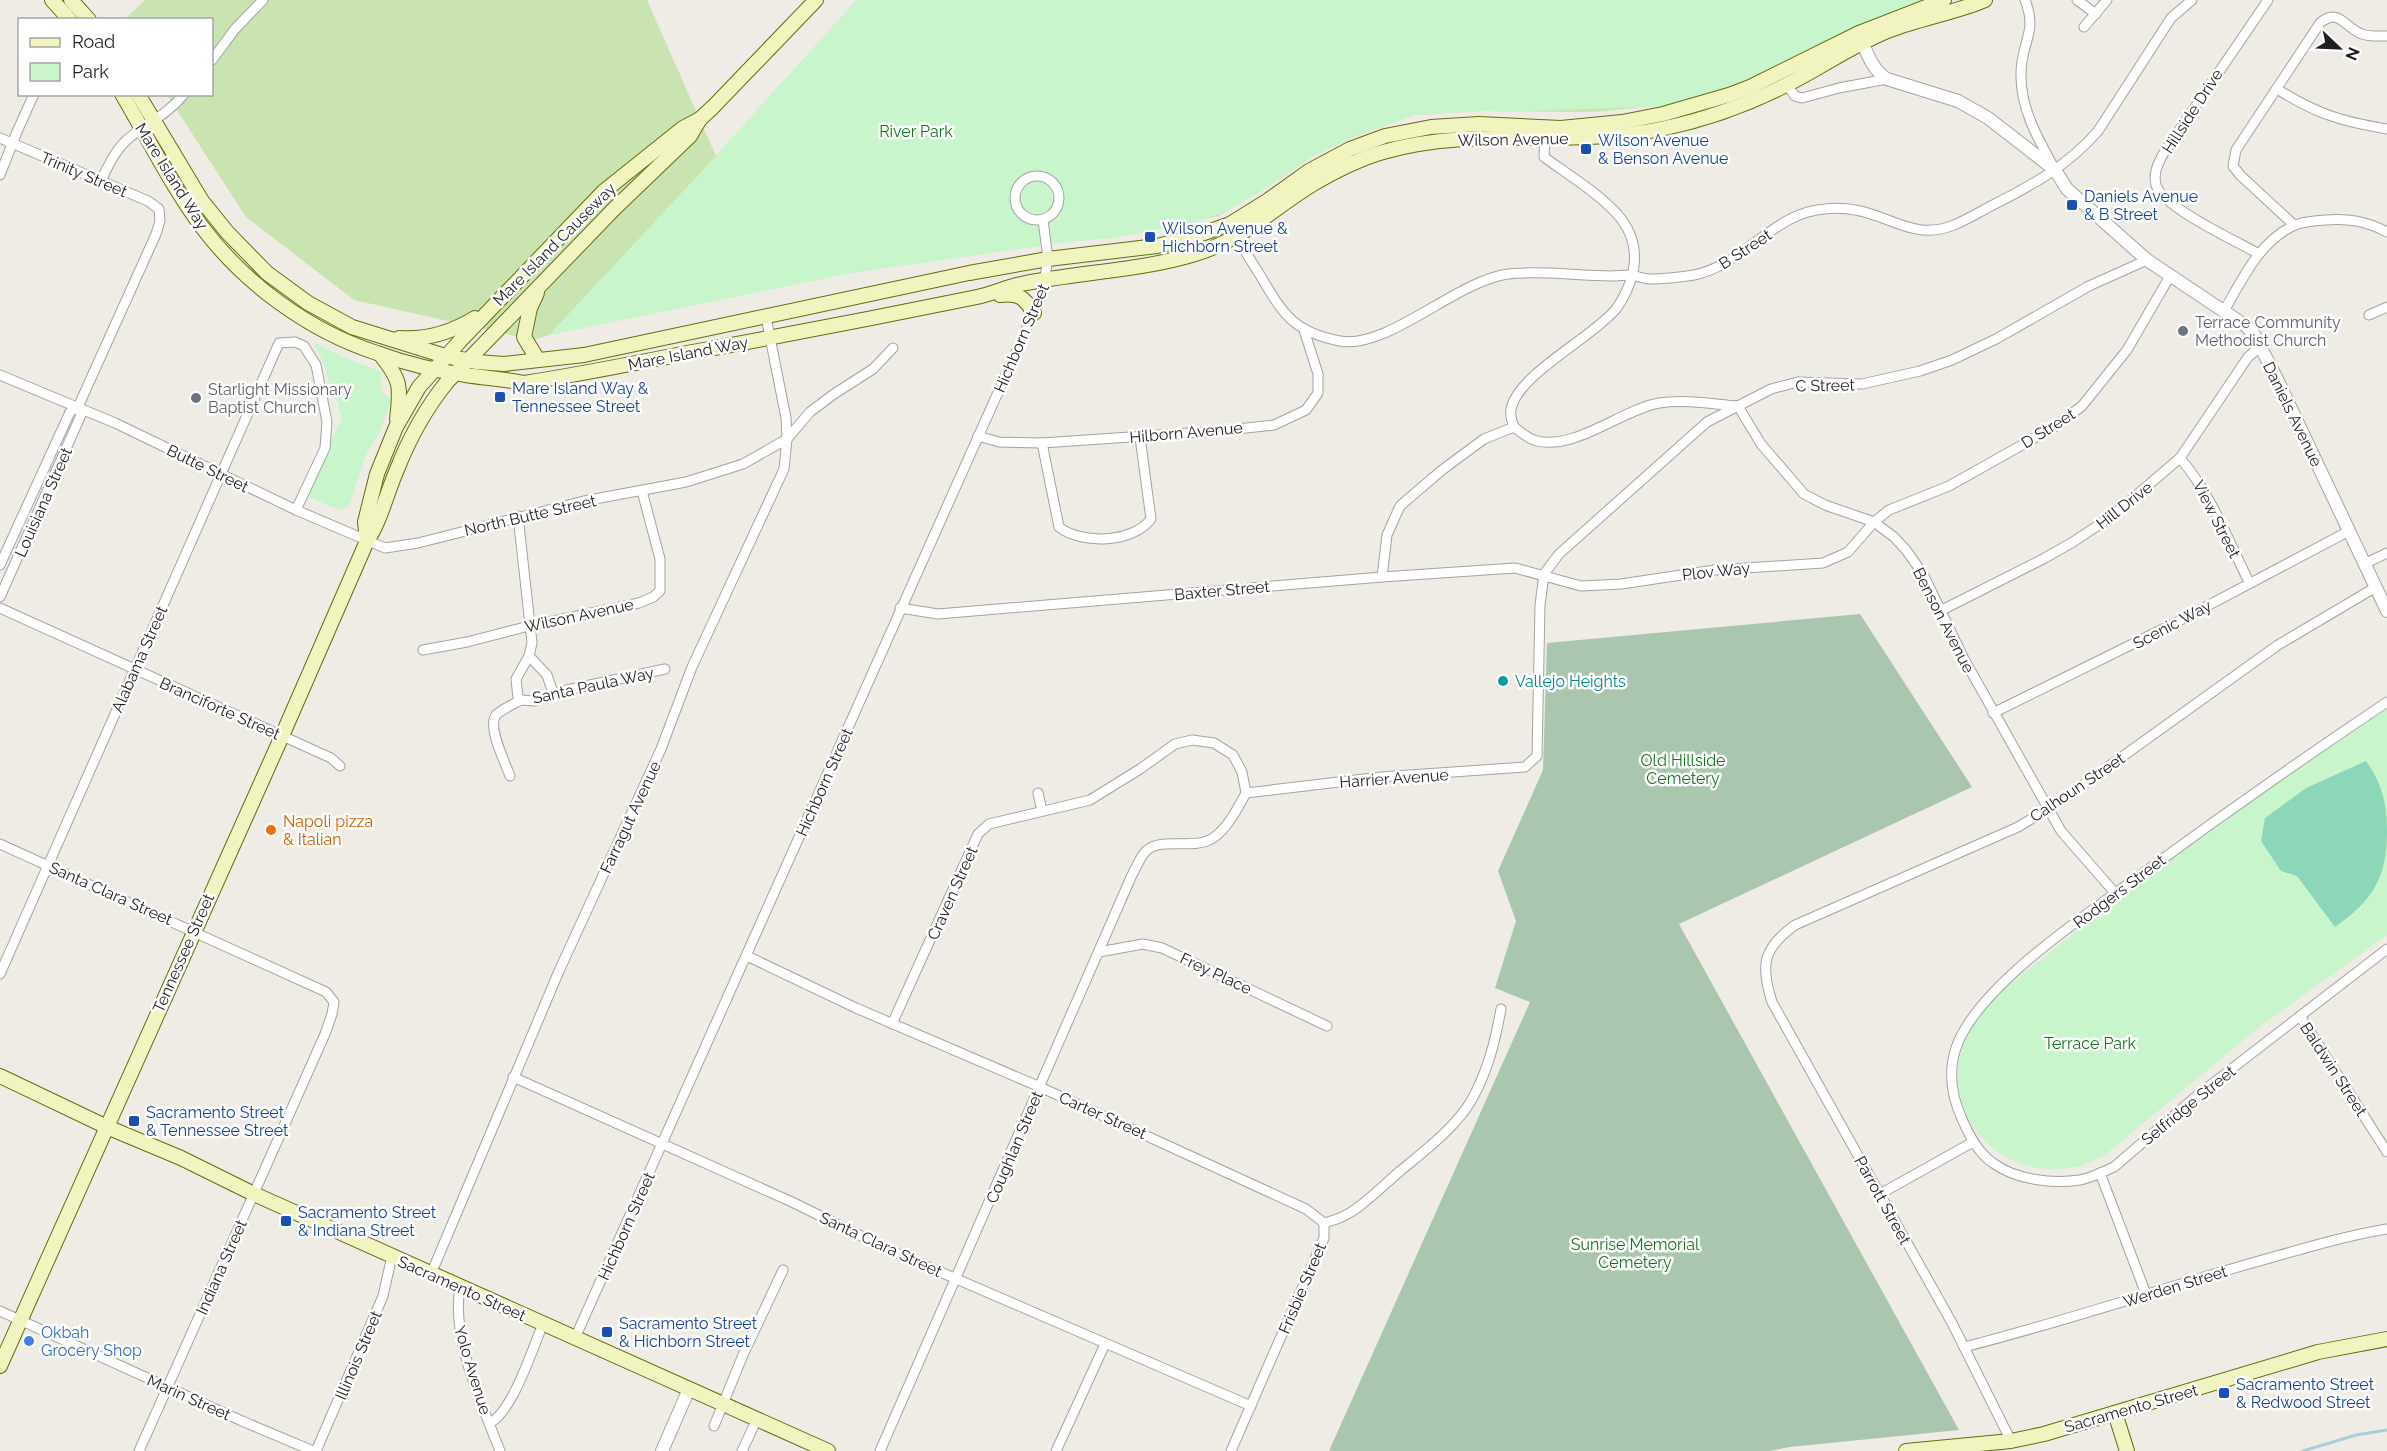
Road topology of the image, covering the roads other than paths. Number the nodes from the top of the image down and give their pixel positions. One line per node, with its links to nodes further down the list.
1 (52, 0): 13 (main road)
2 (71, 0): 14 (main road)
3 (263, 0): 18 (street)
4 (816, 0): 26 (main road, Mare Island Causeway)
5 (1944, 0): 17 (main road, Wilson Avenue)
6 (1984, 0): 17 (main road, Wilson Avenue)
7 (2025, 0): 33 (street)
8 (2077, 0): 12 (street)
9 (2107, 0): 12 (street)
10 (2192, 0): 33 (street, B Street)
11 (2268, 0): 41 (street, Hillside Drive)
12 (2096, 14): 15 (street)
13 (68, 18)
14 (87, 18)
15 (2084, 27)
16 (2387, 36): 21 (street)
17 (1861, 38): 19 (street); 20 (main road, Wilson Avenue); 30 (main road, Wilson Avenue)
18 (213, 59)
19 (1887, 79): 20 (street, Daniels Avenue); 33 (street, Daniels Avenue)
20 (1787, 85): 30 (main road, Wilson Avenue)
21 (2277, 89): 28 (street); 38 (street)
22 (33, 96): 32 (street)
23 (123, 96): 29 (main road, Mare Island Way)
24 (139, 96): 27 (main road, Mare Island Way)
25 (182, 96): 27 (street)
26 (700, 119): 47 (main road, Mare Island Causeway); 50 (main road, Mare Island Causeway)
27 (156, 121): 29 (street); 56 (main road, Mare Island Way)
28 (2387, 129)
29 (142, 130): 35 (street); 60 (main road, Mare Island Way)
30 (1545, 133): 39 (main road, Wilson Avenue); 44 (street)
31 (0, 138): 32 (street, Trinity Street)
32 (12, 143): 34 (street); 35 (street, Trinity Street)
33 (2055, 170): 43 (street, Daniels Avenue); 44 (street, B Street)
34 (0, 175)
35 (101, 181): 36 (street, Trinity Street)
36 (160, 216): 68 (street, Louisiana Street)
37 (1043, 220): 37 (street); 42 (street, Hichborn Street)
38 (2294, 225): 40 (street); 41 (street)
39 (1233, 230): 42 (main road, Wilson Avenue); 46 (main road, Wilson Avenue); 55 (street, B Street)
40 (2387, 232)
41 (2259, 254): 51 (street)
42 (1048, 259): 46 (street, Hichborn Street); 54 (main road, Mare Island Way)
43 (2147, 260): 45 (street, Daniels Avenue); 67 (street, C Street)
44 (1632, 275): 55 (street, B Street); 70 (street)
45 (2170, 276): 51 (street, Daniels Avenue); 80 (street, D Street)
46 (1046, 279): 48 (main road, Mare Island Way); 52 (street, Hichborn Street)
47 (544, 280): 62 (main road); 63 (main road, Mare Island Causeway)
48 (983, 296): 52 (main road); 57 (main road, Mare Island Way)
49 (2387, 307): 53 (street)
50 (490, 309): 56 (main road); 61 (main road, Mare Island Causeway)
51 (2224, 311): 58 (street, Daniels Avenue)
52 (1034, 314): 71 (street, Hichborn Street)
53 (2369, 315)
54 (766, 317): 57 (street, Farragut Avenue); 62 (main road, Mare Island Way)
55 (1304, 330): 72 (street, Hilborn Avenue)
56 (380, 336): 61 (main road, Mare Island Way)
57 (771, 338): 65 (main road, Mare Island Way); 73 (street, Farragut Avenue)
58 (2260, 347): 75 (street, Hill Drive); 81 (street, Daniels Avenue)
59 (893, 348): 73 (street)
60 (380, 354): 64 (main road, Mare Island Way); 69 (main road)
61 (445, 356): 63 (main road, Mare Island Way); 64 (main road, Tennessee Street)
62 (538, 360): 63 (main road, Mare Island Way)
63 (467, 361): 65 (main road, Tennessee Street)
64 (434, 369): 65 (main road, Mare Island Way); 69 (main road, Tennessee Street)
65 (456, 374): 82 (main road, Tennessee Street)
66 (0, 375): 68 (street, Butte Street)
67 (1738, 406): 70 (street); 80 (street, Benson Avenue); 87 (street, C Street)
68 (78, 407): 76 (street, Butte Street); 86 (street, Louisiana Street); 91 (street, Louisiana Street)
69 (396, 427): 82 (main road, Tennessee Street)
70 (1514, 427): 88 (street)
71 (978, 436): 74 (street, Hilborn Avenue); 93 (street, Hichborn Street)
72 (1140, 436): 74 (street, Hilborn Avenue); 74 (street)
73 (787, 439): 77 (street); 126 (street, Farragut Avenue)
74 (1042, 443)
75 (2180, 458): 89 (street, View Street); 94 (street, Hill Drive)
76 (220, 475): 78 (street, Butte Street); 78 (street, Alabama Street); 99 (street, Alabama Street)
77 (642, 491): 79 (street, North Butte Street); 96 (street, Wilson Avenue)
78 (296, 510): 82 (street, Butte Street)
79 (518, 516): 83 (street, North Butte Street); 96 (street)
80 (1874, 522): 87 (street, Plov Way); 94 (street, Benson Avenue)
81 (2349, 531): 85 (street, Daniels Avenue); 89 (street, Scenic Way)
82 (367, 541): 83 (street, Butte Street); 105 (main road, Tennessee Street)
83 (418, 543)
84 (2387, 553): 85 (street)
85 (2364, 564): 90 (street, Daniels Avenue)
86 (0, 565)
87 (1544, 574): 88 (street, Baxter Street); 109 (street, Harrier Avenue)
88 (1382, 577): 93 (street, Baxter Street)
89 (2249, 582): 104 (street, Scenic Way)
90 (2376, 587): 95 (street, Daniels Avenue); 110 (street, Calhoun Street)
91 (0, 597)
92 (0, 608): 99 (street, Branciforte Street)
93 (900, 609): 118 (street, Hichborn Street)
94 (1942, 610): 104 (street, Benson Avenue)
95 (2387, 611)
96 (529, 626): 97 (street, Wilson Avenue); 98 (street)
97 (423, 650)
98 (529, 656): 101 (street); 102 (street)
99 (134, 669): 105 (street, Branciforte Street); 113 (street, Alabama Street)
100 (665, 669): 101 (street, Santa Paula Way)
101 (553, 693): 102 (street, Santa Paula Way)
102 (521, 700): 107 (street)
103 (2387, 702): 114 (street, Rodgers Street)
104 (1993, 713): 110 (street, Benson Avenue)
105 (282, 736): 106 (street, Branciforte Street); 115 (main road, Tennessee Street)
106 (340, 766)
107 (510, 776)
108 (1038, 793): 111 (street)
109 (1246, 793): 111 (street, Craven Street); 117 (street, Coughlan Street)
110 (2048, 809): 114 (street, Benson Avenue); 119 (street, Calhoun Street)
111 (1042, 811): 123 (street, Craven Street)
112 (0, 844): 113 (street, Santa Clara Street)
113 (48, 865): 115 (street, Santa Clara Street); 120 (street, Alabama Street)
114 (2115, 893): 130 (street, Rodgers Street)
115 (193, 930): 127 (street, Santa Clara Street); 129 (main road, Tennessee Street)
116 (2387, 949): 122 (street, Selfridge Street)
117 (1099, 952): 124 (street, Frey Place); 128 (street, Coughlan Street)
118 (747, 956): 123 (street, Carter Street); 131 (street, Hichborn Street)
119 (1767, 958): 135 (street, Parrott Street)
120 (0, 974)
121 (1501, 1009): 136 (street, Frisbie Street)
122 (2300, 1016): 132 (street, Baldwin Street); 133 (street, Selfridge Street)
123 (892, 1023): 128 (street, Carter Street)
124 (1327, 1026)
125 (0, 1076): 129 (main road, Sacramento Street)
126 (513, 1077): 131 (street, Santa Clara Street); 139 (street, Farragut Avenue)
127 (303, 1083): 134 (street, Indiana Street)
128 (1040, 1087): 136 (street, Carter Street); 141 (street, Coughlan Street)
129 (107, 1127): 134 (main road, Sacramento Street); 145 (main road, Tennessee Street)
130 (1973, 1142): 133 (street, Selfridge Street); 135 (street)
131 (664, 1144): 141 (street, Santa Clara Street); 147 (street, Hichborn Street)
132 (2387, 1152)
133 (2100, 1173): 143 (street)
134 (254, 1194): 138 (main road, Sacramento Street); 152 (street, Indiana Street)
135 (1880, 1194): 150 (street, Parrott Street)
136 (1324, 1223): 155 (street, Frisbie Street)
137 (2387, 1229): 143 (street, Werden Street)
138 (397, 1259): 139 (main road, Sacramento Street); 162 (street, Illinois Street)
139 (434, 1267): 142 (main road, Sacramento Street)
140 (783, 1270): 154 (street)
141 (956, 1279): 149 (street, Santa Clara Street); 167 (street, Coughlan Street)
142 (460, 1287): 146 (main road, Sacramento Street); 158 (street, Yolo Avenue)
143 (2146, 1294): 150 (street, Werden Street)
144 (0, 1311): 145 (street, Marin Street)
145 (21, 1320): 151 (main road, Tennessee Street); 152 (street, Marin Street)
146 (543, 1324): 147 (main road, Sacramento Street); 158 (street)
147 (575, 1338): 153 (main road, Sacramento Street)
148 (2387, 1339): 156 (main road, Sacramento Street)
149 (1105, 1344): 155 (street, Santa Clara Street); 168 (street)
150 (1964, 1347): 160 (street, Parrott Street)
151 (0, 1366)
152 (167, 1387): 161 (street, Indiana Street); 162 (street, Marin Street)
153 (689, 1389): 154 (main road, Sacramento Street); 164 (street)
154 (722, 1404): 157 (main road, Sacramento Street); 159 (street)
155 (1251, 1406): 169 (street, Frisbie Street)
156 (2115, 1413): 160 (main road, Sacramento Street); 171 (main road)
157 (757, 1419): 165 (street); 166 (main road, Sacramento Street)
158 (489, 1423): 163 (street, Yolo Avenue)
159 (714, 1426)
160 (2011, 1441): 170 (main road, Sacramento Street)
161 (139, 1451)
162 (315, 1451)
163 (500, 1451)
164 (662, 1451)
165 (742, 1451)
166 (828, 1451)
167 (880, 1451)
168 (1056, 1451)
169 (1231, 1451)
170 (1906, 1451)
171 (2127, 1451)

